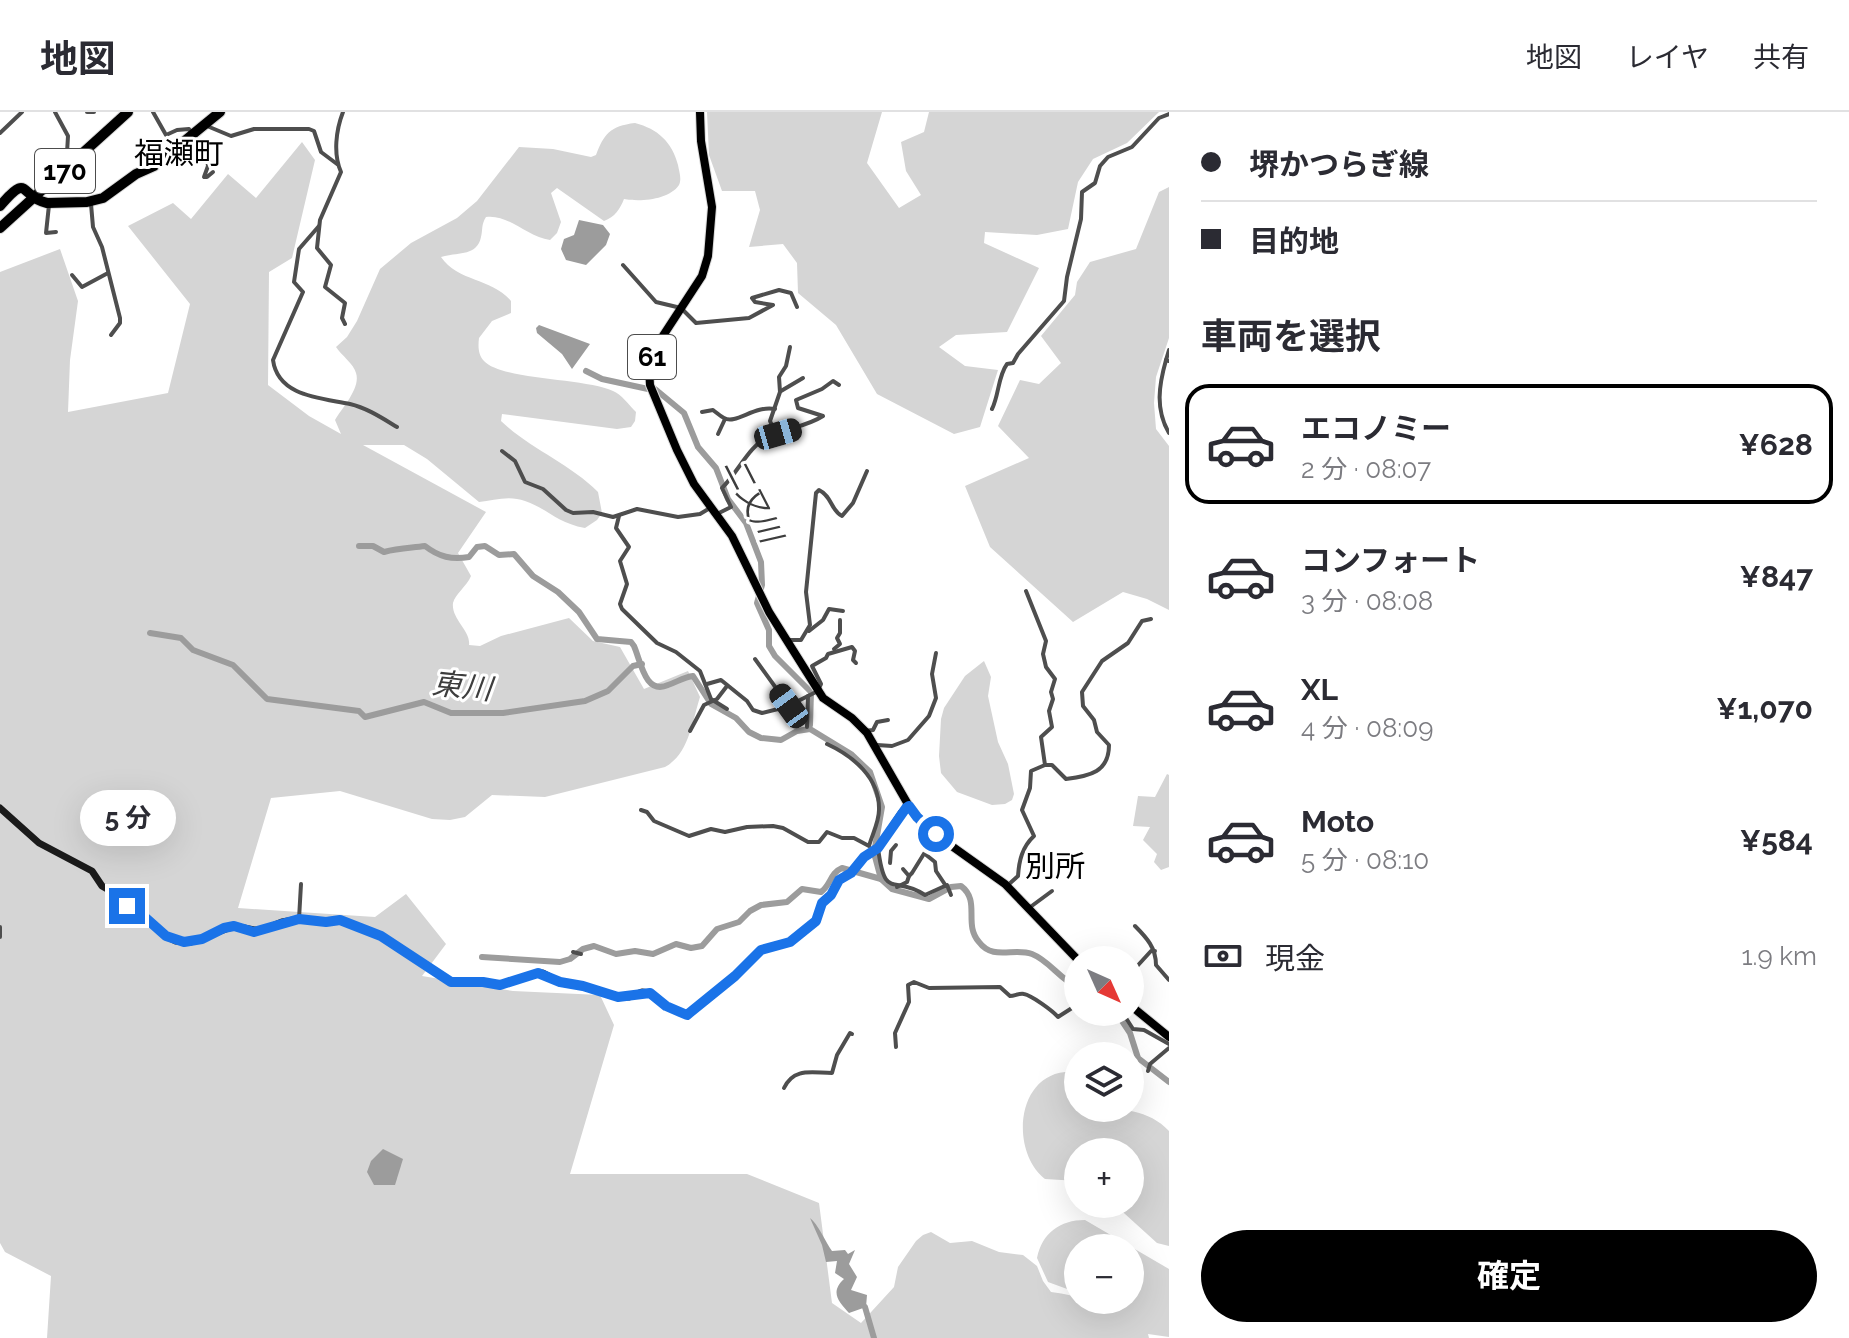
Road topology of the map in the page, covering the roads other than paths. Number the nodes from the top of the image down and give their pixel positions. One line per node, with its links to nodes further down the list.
1 (22, 112): 13 (street)
2 (55, 112): 14 (street)
3 (87, 112): 4 (street)
4 (94, 112)
5 (121, 112): 14 (highway, 170)
6 (128, 112): 17 (highway, 170)
7 (153, 112): 12 (street)
8 (343, 112): 15 (street)
9 (700, 112): 29 (main road, 61)
10 (213, 114): 12 (highway, 170)
11 (1169, 114): 39 (street)
12 (195, 132): 15 (street); 16 (street); 18 (highway, 170)
13 (0, 133)
14 (70, 159): 17 (highway, 170)
15 (337, 164): 22 (street)
16 (213, 172)
17 (34, 196): 19 (highway, 170); 20 (highway, 170); 21 (highway, 170); 23 (highway, 170)
18 (90, 202): 19 (highway, 170); 26 (street)
19 (49, 203): 24 (street)
20 (0, 206)
21 (0, 222)
22 (319, 226): 30 (street); 44 (street)
23 (0, 228)
24 (56, 232)
25 (623, 265): 29 (street)
26 (108, 273): 27 (street); 31 (street)
27 (72, 275)
28 (797, 307): 29 (street)
29 (681, 308): 50 (main road, 61)
30 (345, 324)
31 (111, 335)
32 (790, 347): 37 (street)
33 (1169, 350): 34 (street)
34 (1168, 360): 42 (street)
35 (803, 378): 37 (street)
36 (839, 385): 47 (street)
37 (780, 392): 38 (street)
38 (775, 409): 43 (street); 47 (street)
39 (992, 409)
40 (702, 412): 43 (street)
41 (1169, 413): 42 (street)
42 (1161, 416): 45 (street)
43 (725, 419): 46 (street)
44 (397, 427)
45 (1169, 433)
46 (718, 434)
47 (776, 434): 50 (street)
48 (502, 451): 51 (street)
49 (867, 471): 56 (street)
50 (715, 511): 51 (street); 57 (main road, 61)
51 (619, 516): 62 (street)
52 (1026, 591): 75 (street)
53 (843, 611): 56 (street)
54 (1151, 619): 75 (street)
55 (840, 620): 59 (street)
56 (808, 631): 57 (street)
57 (785, 639): 64 (main road, 61)
58 (936, 653): 74 (street)
59 (828, 654): 61 (street); 64 (street)
60 (755, 659): 67 (street)
61 (856, 663)
62 (707, 684): 63 (street); 66 (street)
63 (727, 686): 66 (street); 67 (street)
64 (817, 691): 65 (street); 72 (main road, 61)
65 (808, 696): 67 (street); 70 (street)
66 (712, 700): 68 (street); 71 (street)
67 (789, 706)
68 (727, 709)
69 (888, 720): 72 (street)
70 (807, 727)
71 (690, 731)
72 (864, 731): 74 (main road, 61)
73 (827, 744): 81 (street)
74 (875, 745): 76 (main road, 61)
75 (1045, 765): 89 (street)
76 (909, 806): 79 (main road, 61); 81 (street)
77 (0, 808): 94 (street)
78 (641, 810): 81 (street)
79 (936, 834): 83 (street); 89 (main road, 61)
80 (896, 845): 82 (street)
81 (874, 848): 82 (street); 90 (street); 94 (street)
82 (891, 851): 84 (street)
83 (925, 854): 86 (street); 88 (street)
84 (890, 863)
85 (903, 869): 86 (street)
86 (909, 876): 90 (street)
87 (301, 884): 94 (street)
88 (946, 886): 90 (street); 92 (street)
89 (1007, 886): 93 (main road, 61)
90 (897, 887)
91 (1052, 891): 93 (street)
92 (951, 895)
93 (1029, 908): 98 (main road, 61)
94 (299, 919)
95 (1135, 926): 99 (street)
96 (0, 927): 97 (street)
97 (0, 937)
98 (1065, 946)
99 (1155, 951): 102 (street); 103 (street)
100 (573, 952): 101 (street)
101 (581, 954)
102 (1144, 959)
103 (1169, 980)
104 (1064, 1013): 110 (street)
105 (1144, 1016): 108 (main road)
106 (1131, 1026): 109 (street)
107 (852, 1034): 112 (street)
108 (1169, 1037)
109 (1169, 1046): 111 (street)
110 (896, 1047)
111 (1148, 1071)
112 (784, 1088)

